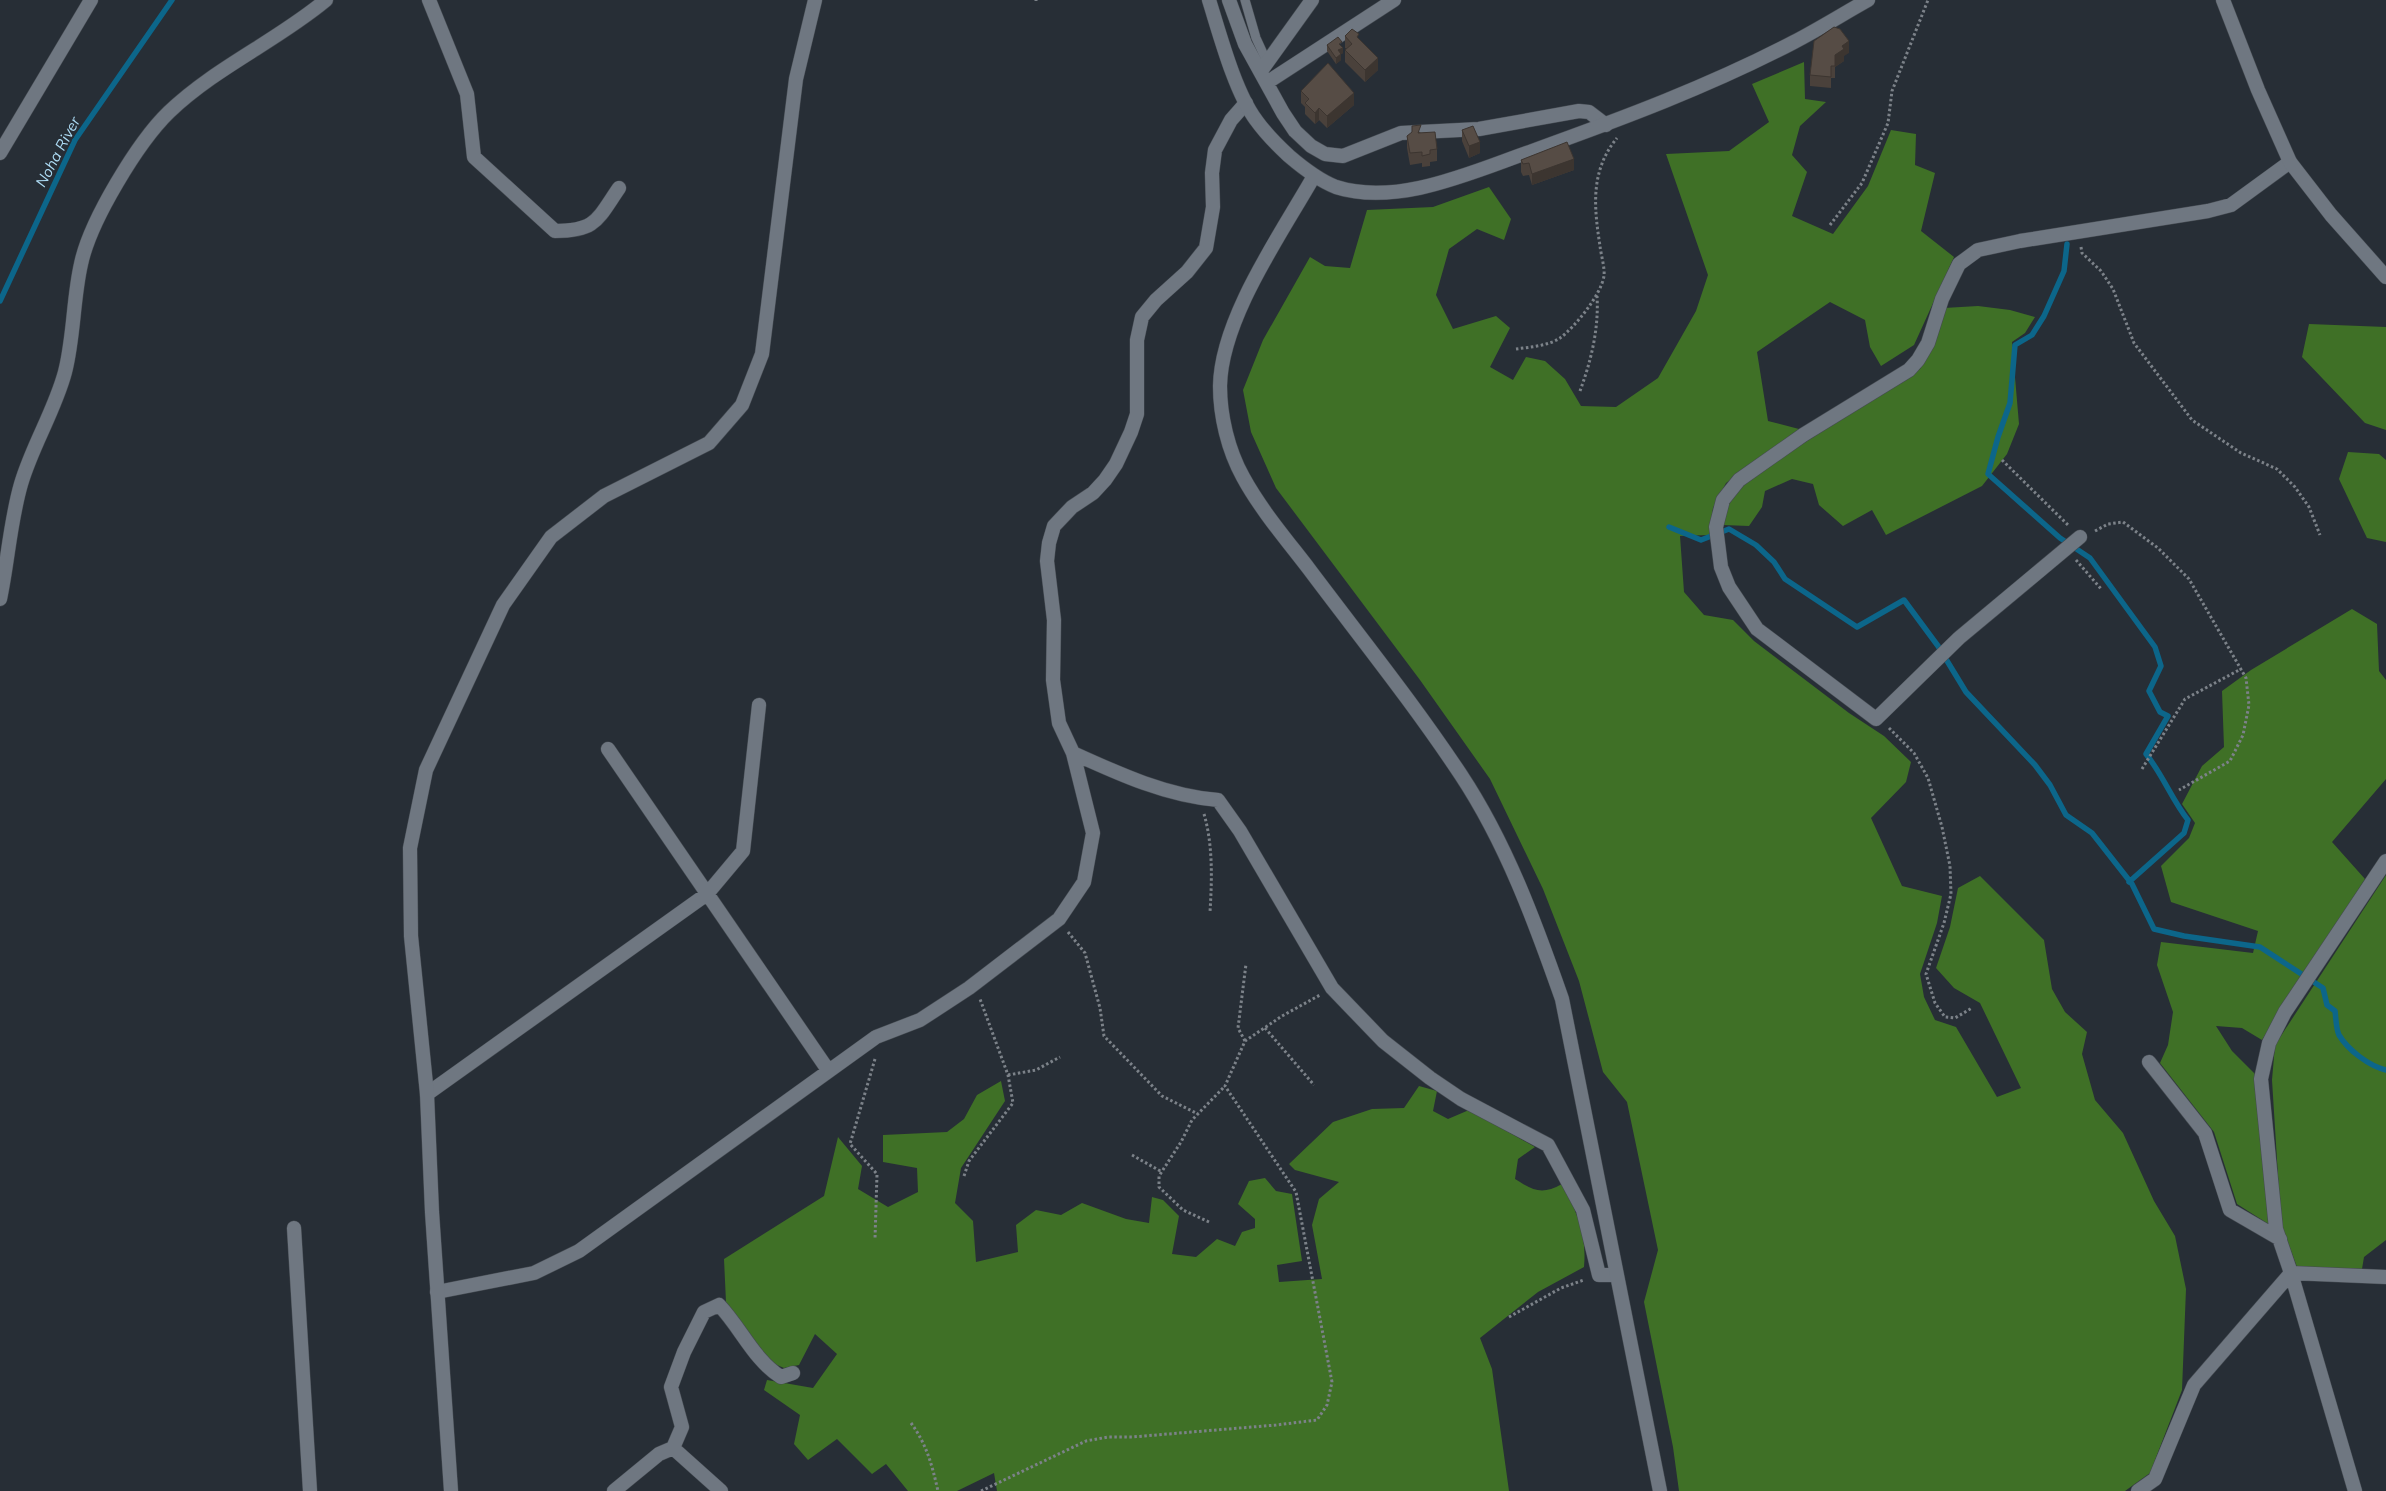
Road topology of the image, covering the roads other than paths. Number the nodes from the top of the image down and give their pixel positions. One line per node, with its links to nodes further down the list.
1 (91, 0): 15 (street)
2 (326, 0): 21 (street)
3 (429, 0): 18 (street)
4 (815, 0): 29 (street)
5 (1209, 0): 13 (street)
6 (1229, 0): 12 (street)
7 (1245, 0): 12 (lane)
8 (1312, 0): 12 (street)
9 (1394, 0): 12 (street)
10 (1868, 0): 14 (street)
11 (2225, 1): 16 (street)
12 (1265, 72): 14 (street)
13 (1246, 103): 17 (street); 24 (street)
14 (1610, 123): 17 (street)
15 (0, 153)
16 (2290, 162): 19 (street); 20 (street)
17 (1314, 176): 33 (street)
18 (619, 188)
19 (2386, 278)
20 (2079, 537)
21 (0, 599)
22 (759, 705): 26 (street)
23 (608, 749): 26 (street)
24 (1073, 753): 28 (street); 33 (street)
25 (2386, 861): 31 (street)
26 (707, 894): 28 (street); 29 (street)
27 (2149, 1062): 31 (street)
28 (828, 1070): 35 (street)
29 (427, 1094): 35 (street)
30 (294, 1228): 38 (street)
31 (2280, 1239): 32 (street)
32 (2292, 1273): 34 (street); 43 (street); 44 (street)
33 (1616, 1275): 42 (street)
34 (2386, 1277)
35 (437, 1292): 39 (street)
36 (793, 1373): 37 (street)
37 (673, 1448): 40 (street); 41 (street)
38 (310, 1491)
39 (452, 1491)
40 (614, 1491)
41 (721, 1491)
42 (1660, 1491)
43 (2138, 1491)
44 (2355, 1491)

